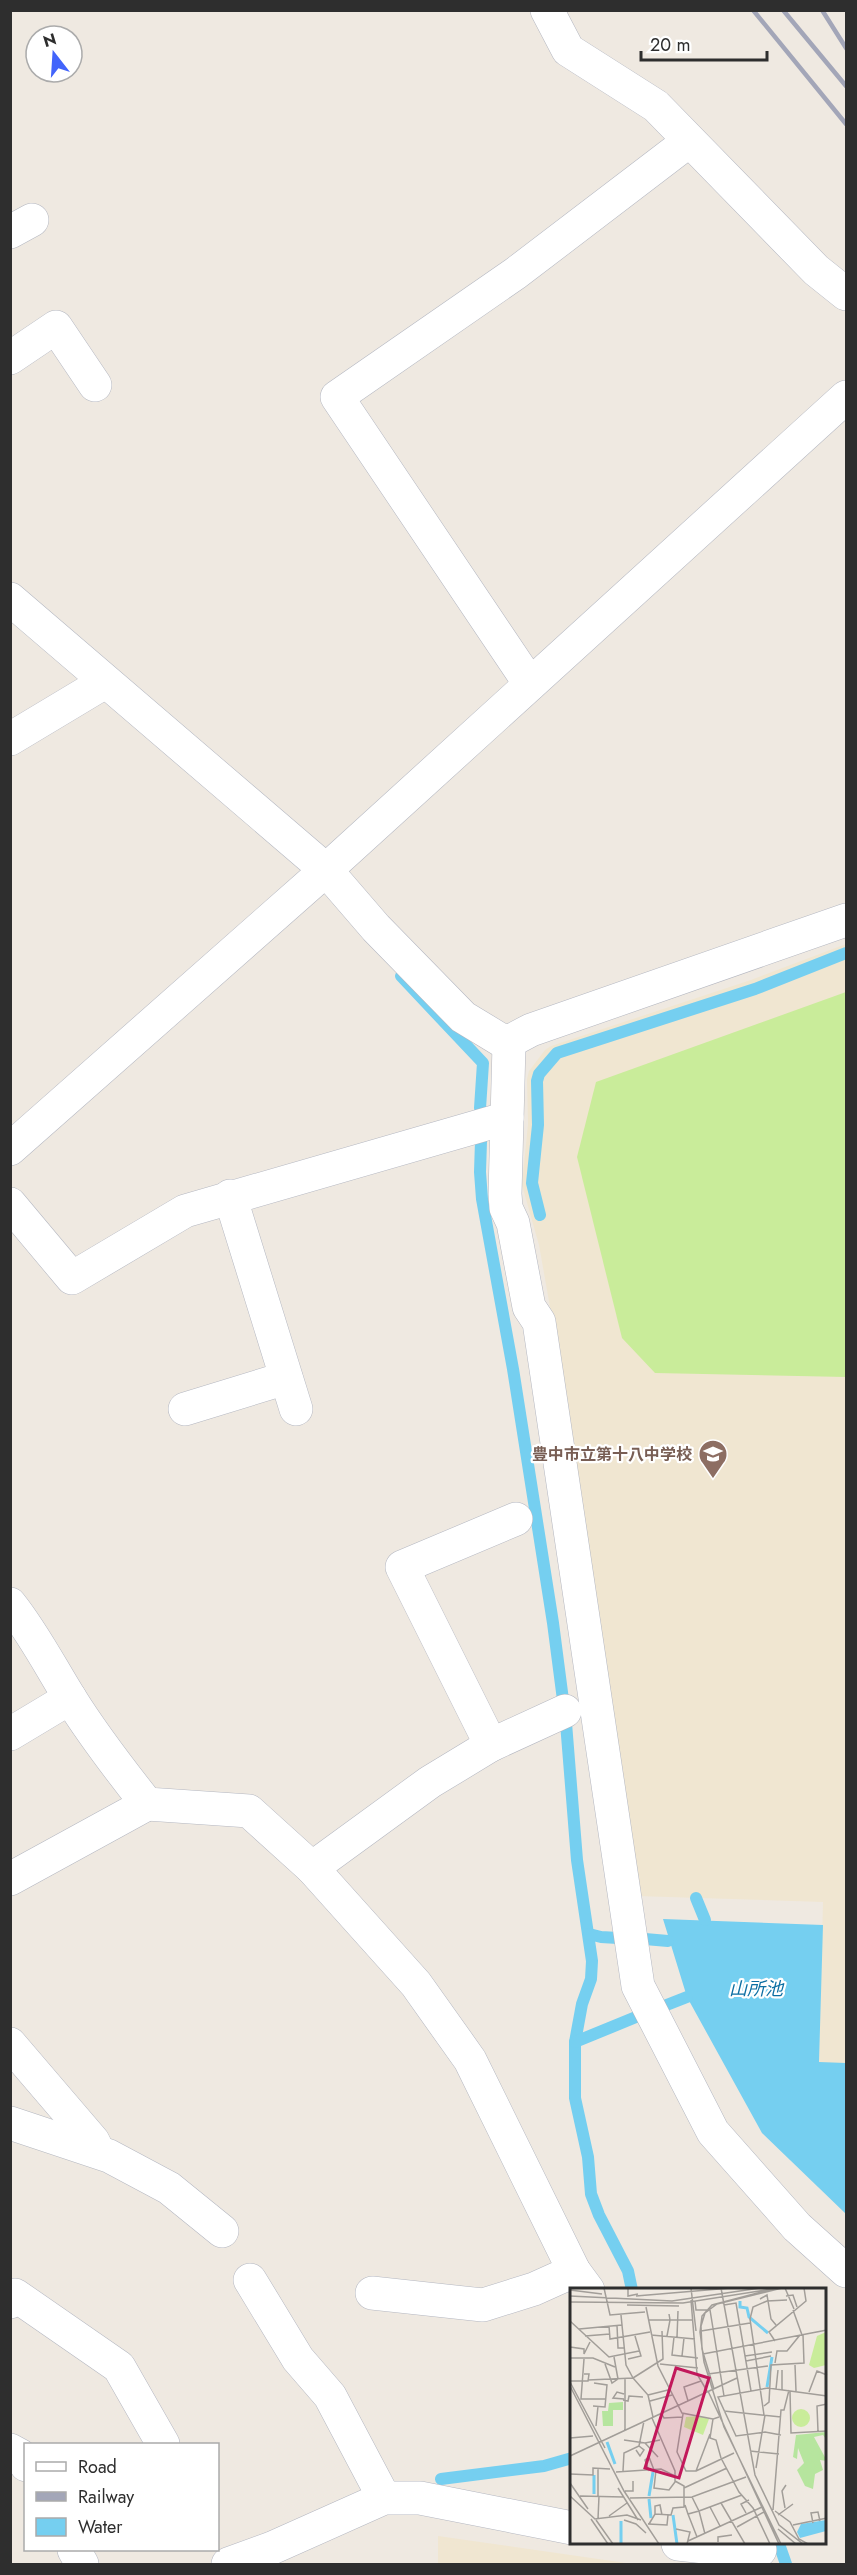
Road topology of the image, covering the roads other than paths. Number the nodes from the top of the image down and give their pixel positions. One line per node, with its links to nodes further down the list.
1 (547, 10): 2 (street)
2 (689, 141): 3 (street); 9 (street)
3 (846, 294)
4 (10, 358): 5 (street)
5 (95, 385)
6 (846, 397): 9 (street)
7 (10, 599): 8 (street)
8 (105, 682): 10 (street); 11 (street)
9 (530, 684): 11 (street)
10 (10, 739)
11 (326, 870): 13 (street); 15 (street)
12 (846, 920): 13 (street)
13 (509, 1045): 14 (street)
14 (507, 1118): 16 (street); 34 (street)
15 (10, 1149)
16 (230, 1196): 17 (street); 18 (street)
17 (10, 1204)
18 (286, 1378): 19 (street); 20 (street)
19 (185, 1409)
20 (296, 1409)
21 (516, 1519): 26 (street)
22 (10, 1604): 23 (street)
23 (70, 1698): 25 (street); 27 (street)
24 (565, 1711): 26 (street)
25 (10, 1734)
26 (491, 1745): 28 (street)
27 (147, 1804): 28 (street); 29 (street)
28 (312, 1868): 36 (street)
29 (10, 1879)
30 (10, 2044): 32 (street)
31 (10, 2123): 32 (street)
32 (98, 2151): 33 (street)
33 (222, 2231)
34 (846, 2271)
35 (250, 2280): 42 (street)
36 (581, 2280): 37 (street)
37 (372, 2293)
38 (10, 2302): 39 (street)
39 (162, 2443)
40 (10, 2450): 41 (street)
41 (24, 2461)
42 (384, 2499): 43 (street); 48 (street)
43 (570, 2528)
44 (219, 2543): 50 (street)
45 (687, 2545): 47 (street)
46 (75, 2551): 49 (street)
47 (761, 2553)
48 (273, 2556): 50 (street)
49 (82, 2565)
50 (226, 2565)

